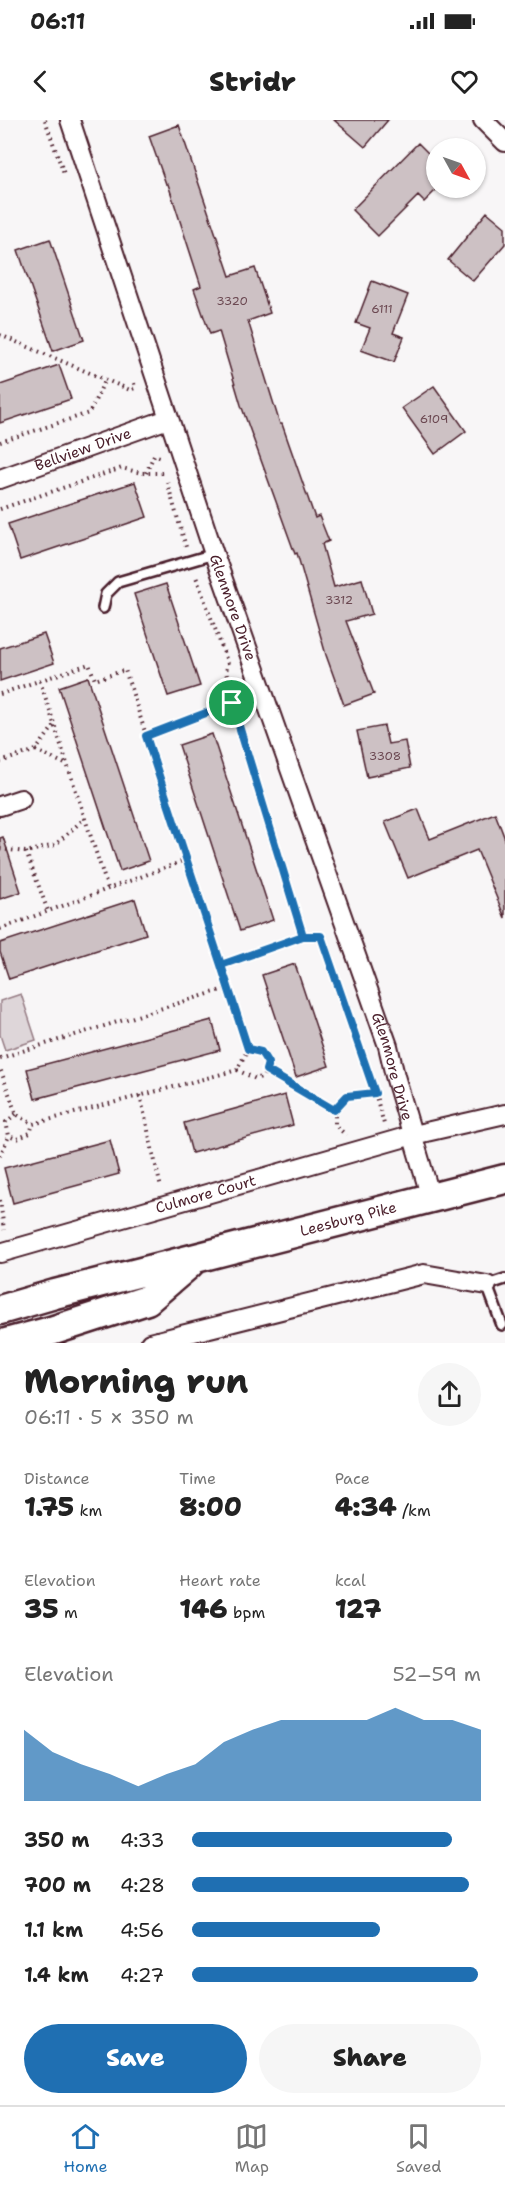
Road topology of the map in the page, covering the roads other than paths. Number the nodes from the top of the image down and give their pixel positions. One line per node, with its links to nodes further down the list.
1 (70, 120): 4 (street, Glenmore Drive)
2 (483, 120): 3 (street)
3 (505, 142)
4 (168, 419): 5 (street, Bellview Drive); 6 (street, Glenmore Drive)
5 (0, 479)
6 (214, 554): 7 (lane); 11 (street, Glenmore Drive)
7 (103, 608)
8 (21, 799): 9 (street)
9 (0, 806)
10 (505, 1114): 11 (street, Culmore Court)
11 (413, 1135): 13 (street, Glenmore Drive); 14 (street, Culmore Court)
12 (505, 1179): 13 (main road, Leesburg Pike)
13 (431, 1198): 15 (main road, Leesburg Pike)
14 (0, 1253)
15 (193, 1260): 18 (main road, Leesburg Pike); 20 (main road, Leesburg Pike)
16 (505, 1279): 17 (lane)
17 (487, 1285): 19 (lane); 21 (street)
18 (0, 1310)
19 (502, 1324)
20 (6, 1343)
21 (150, 1343)

